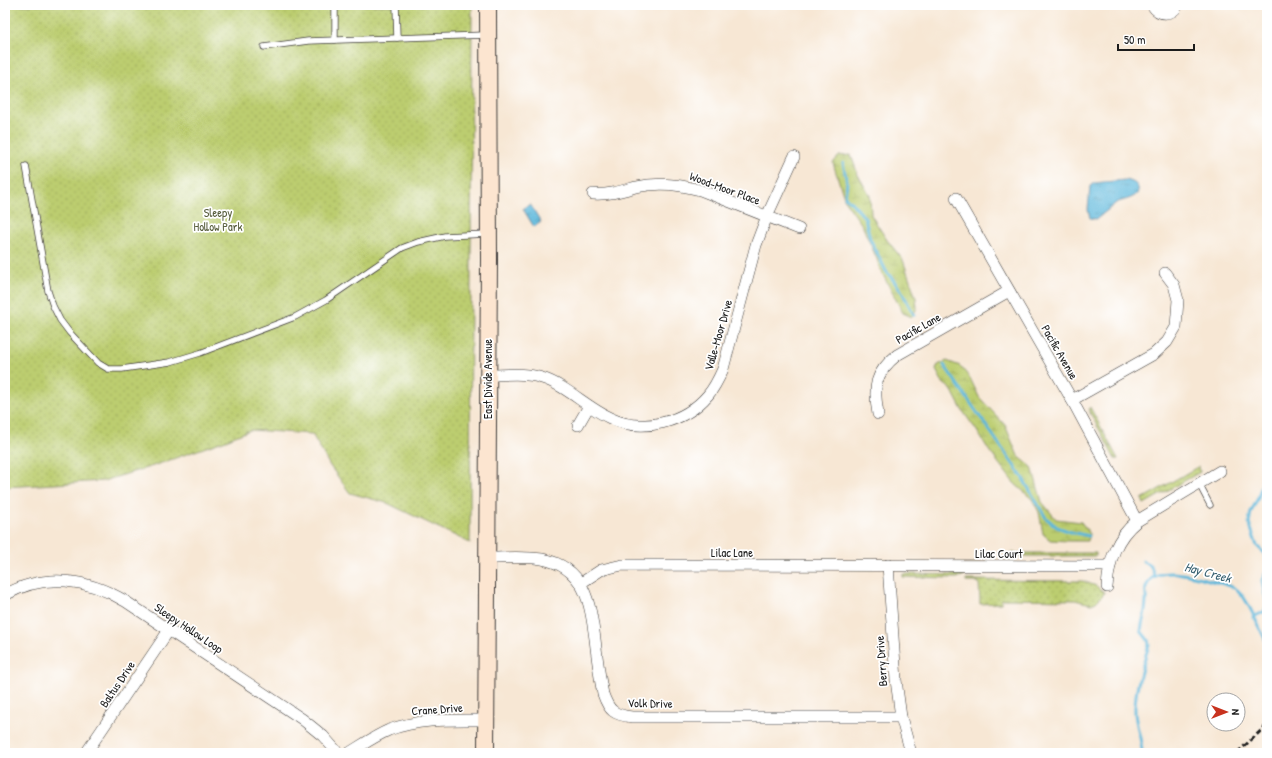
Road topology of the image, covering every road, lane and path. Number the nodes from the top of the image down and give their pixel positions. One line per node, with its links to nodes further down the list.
1 (335, 5): 8 (lane)
2 (396, 5): 7 (lane)
3 (488, 5): 6 (street, East Divide Avenue)
4 (1152, 5): 5 (street)
5 (1178, 5)
6 (488, 35): 7 (lane); 16 (street, East Divide Avenue)
7 (397, 38): 8 (lane)
8 (335, 40): 9 (lane)
9 (264, 47)
10 (794, 158): 14 (street, Valle-Moor Drive)
11 (26, 166): 16 (lane)
12 (593, 194): 14 (street, Wood-Moor Place)
13 (956, 198): 18 (street, Pacific Avenue)
14 (767, 216): 15 (street, Wood-Moor Place); 21 (street, Valle-Moor Drive)
15 (799, 229)
16 (488, 234): 19 (street, East Divide Avenue)
17 (1165, 273): 20 (street)
18 (1009, 291): 20 (street, Pacific Avenue); 22 (street, Pacific Lane)
19 (487, 375): 21 (street, Valle-Moor Drive); 28 (street, East Divide Avenue)
20 (1072, 400): 27 (street, Pacific Avenue)
21 (589, 406): 23 (street)
22 (878, 414)
23 (578, 425)
24 (1220, 471): 25 (street)
25 (1199, 484): 26 (lane); 27 (street)
26 (1210, 505)
27 (1137, 521): 30 (street)
28 (486, 558): 31 (street, Volk Drive); 36 (street, East Divide Avenue)
29 (888, 565): 30 (street, Lilac Court); 31 (street, Lilac Lane); 35 (street, Berry Drive)
30 (1110, 566): 32 (street)
31 (581, 583): 35 (street, Volk Drive)
32 (1108, 587)
33 (5, 595): 34 (street, Sleepy Hollow Loop)
34 (169, 630): 37 (street, Baltus Drive); 38 (street, Sleepy Hollow Loop)
35 (901, 717): 41 (street, Berry Drive)
36 (486, 720): 39 (street, Crane Drive); 40 (street, East Divide Avenue)
37 (86, 753)
38 (338, 753)
39 (349, 753)
40 (486, 753)
41 (911, 753)

